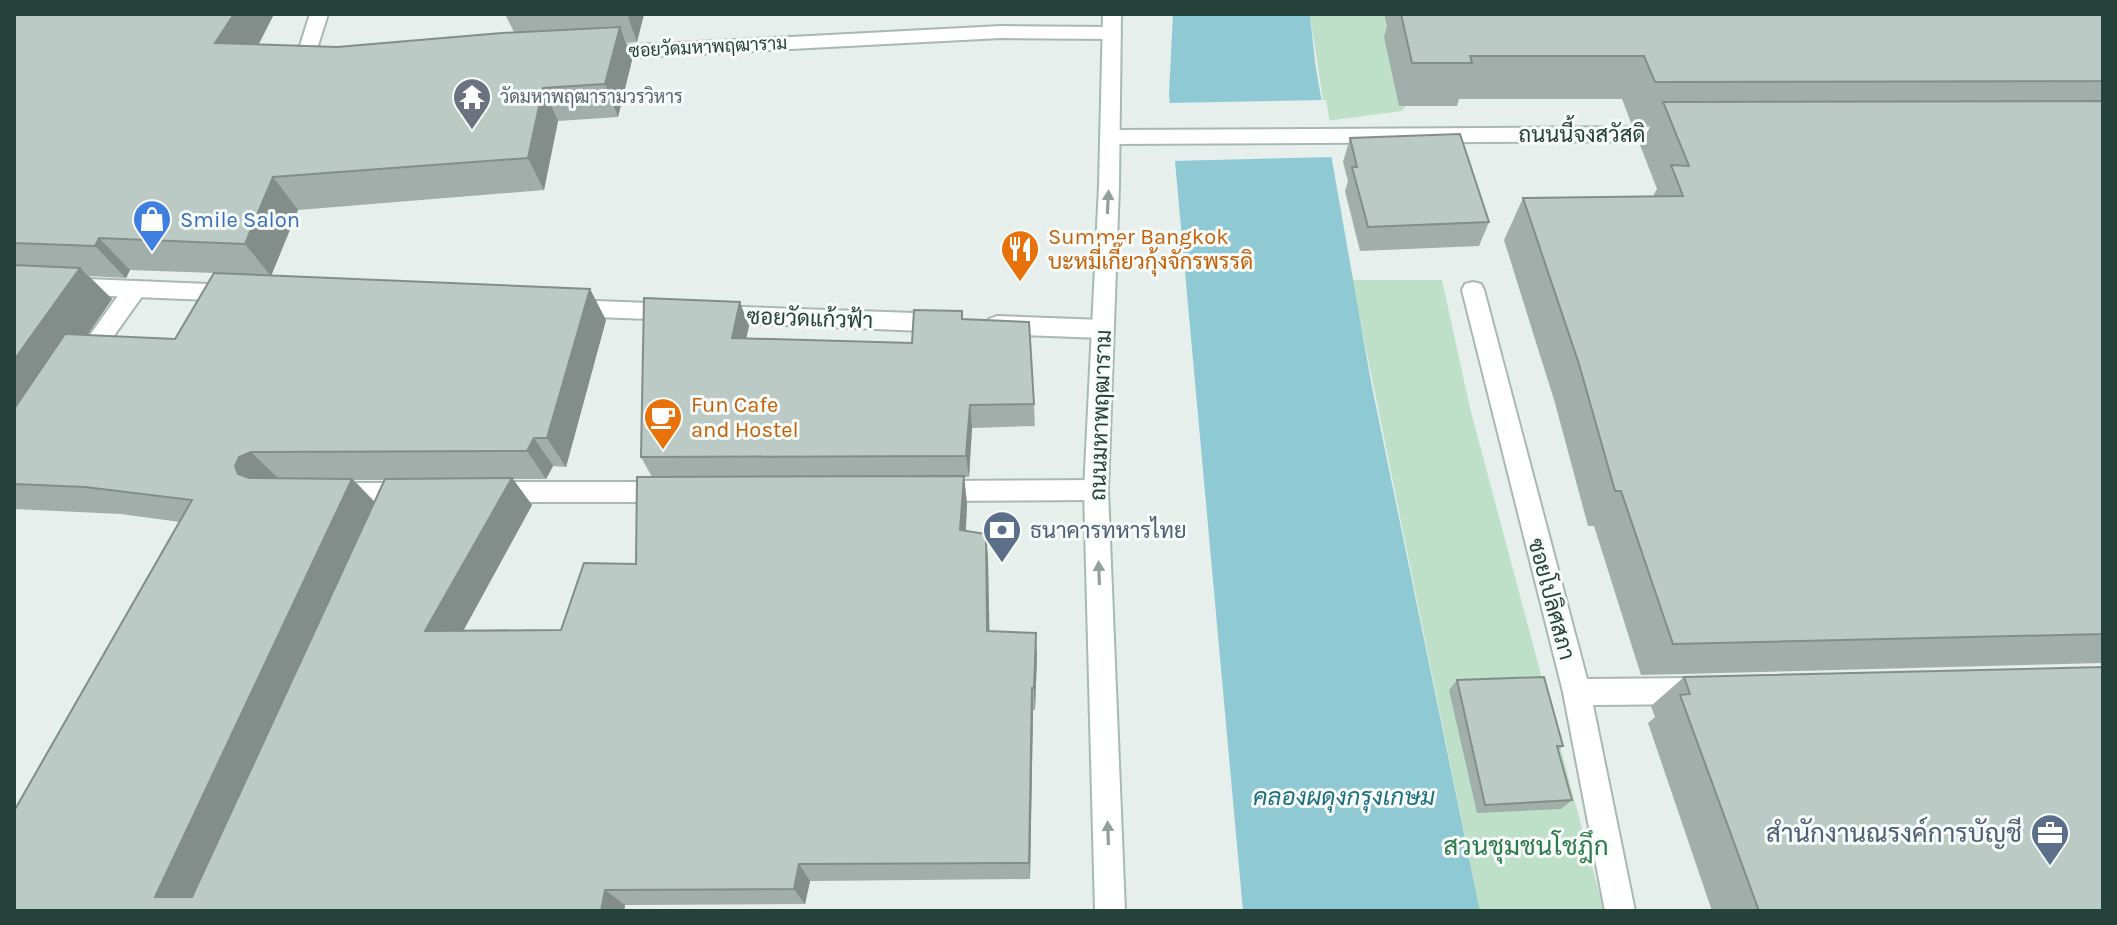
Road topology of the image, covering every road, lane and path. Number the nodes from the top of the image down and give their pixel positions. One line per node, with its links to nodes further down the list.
1 (319, 14): 4 (street)
2 (1112, 24): 3 (street, ซอยวัดมหาพฤฒาราม); 6 (street, ถนนมหาพฤฒาราม)
3 (586, 53)
4 (337, 67)
5 (1696, 134): 6 (street, ถนนนี้จงสวัสดิ)
6 (1110, 137): 12 (street, ถนนมหาพฤฒาราม, one-way to 6)
7 (14, 284): 8 (street)
8 (135, 289): 10 (street); 13 (street)
9 (1473, 290): 23 (street, ซอยโปลิศสภา)
10 (260, 294)
11 (542, 307): 12 (street, ซอยวัดแก้วฟ้า)
12 (1102, 329): 14 (street, ถนนมหาพฤฒาราม)
13 (69, 383)
14 (1096, 490): 15 (street); 24 (street, ถนนมหาพฤฒาราม, one-way to 14)
15 (907, 491)
16 (685, 492): 20 (street)
17 (310, 493): 18 (street)
18 (400, 493): 19 (street); 21 (street)
19 (432, 493)
20 (463, 493)
21 (387, 522)
22 (1732, 690): 23 (street)
23 (1577, 692): 25 (street, ซอยโปลิศสภา)
24 (1110, 911)
25 (1620, 911)

